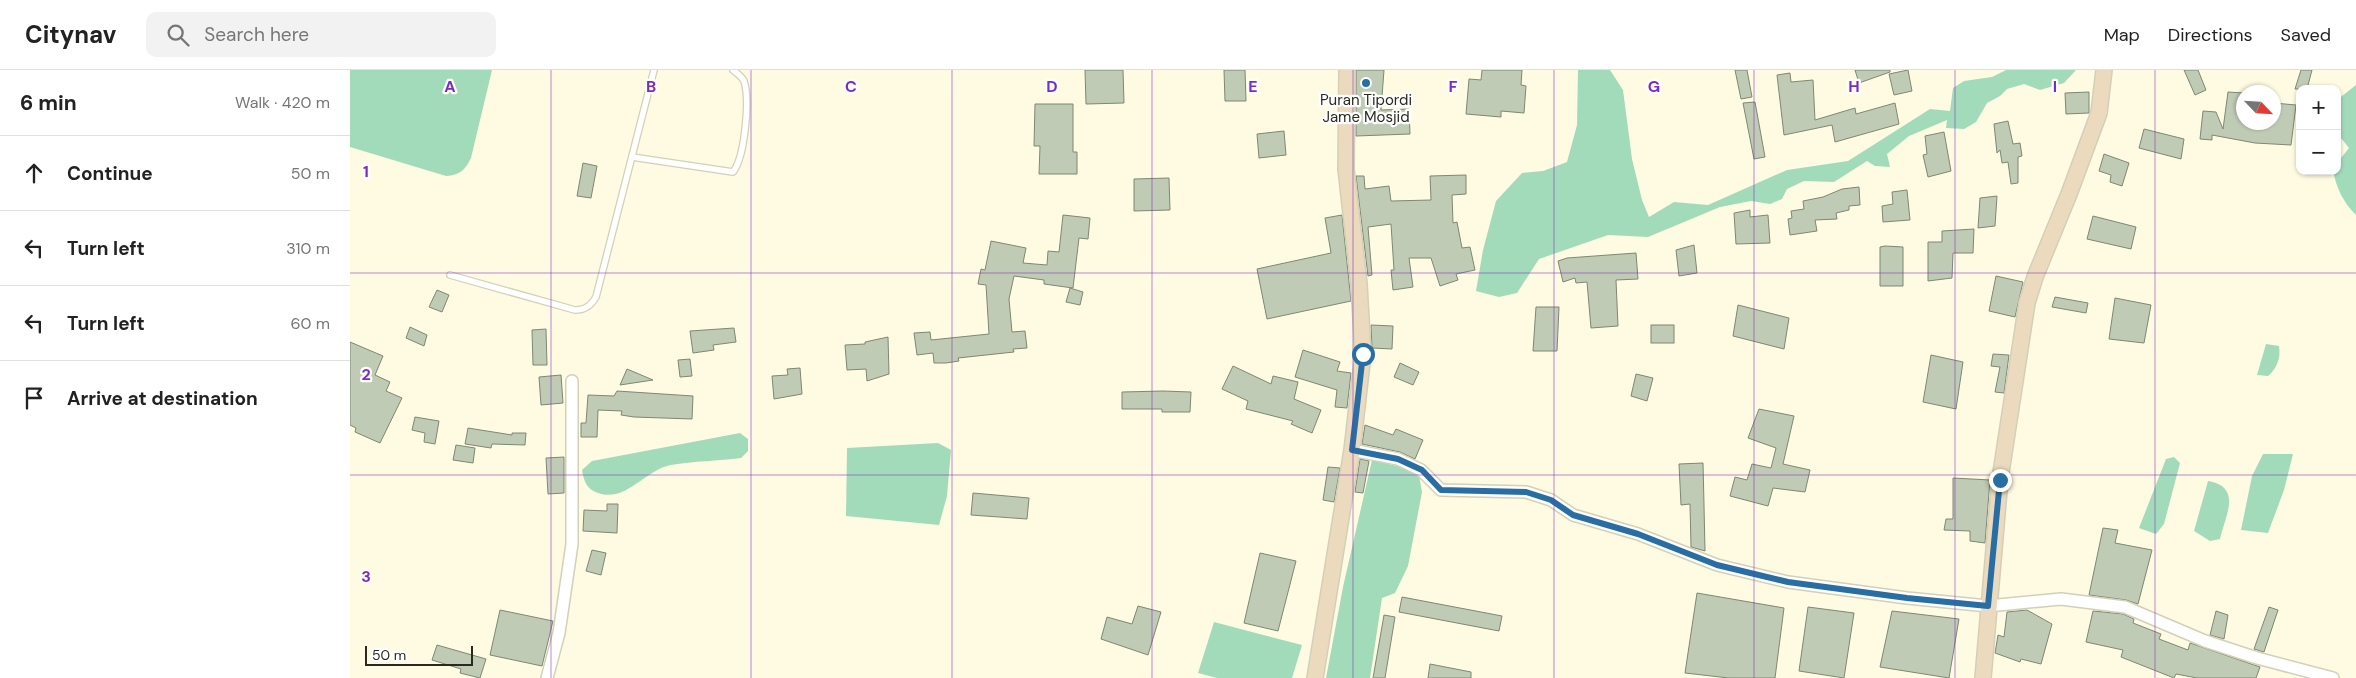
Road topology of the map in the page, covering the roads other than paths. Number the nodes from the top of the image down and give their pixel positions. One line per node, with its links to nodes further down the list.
1 (654, 70): 5 (lane)
2 (733, 70): 5 (lane)
3 (1347, 70): 8 (street)
4 (2104, 70): 9 (street)
5 (632, 157): 6 (lane)
6 (450, 275)
7 (572, 381): 10 (street)
8 (1352, 450): 9 (street); 11 (street)
9 (1988, 606): 12 (street); 13 (street)
10 (546, 678)
11 (1315, 678)
12 (1983, 678)
13 (2333, 678)

